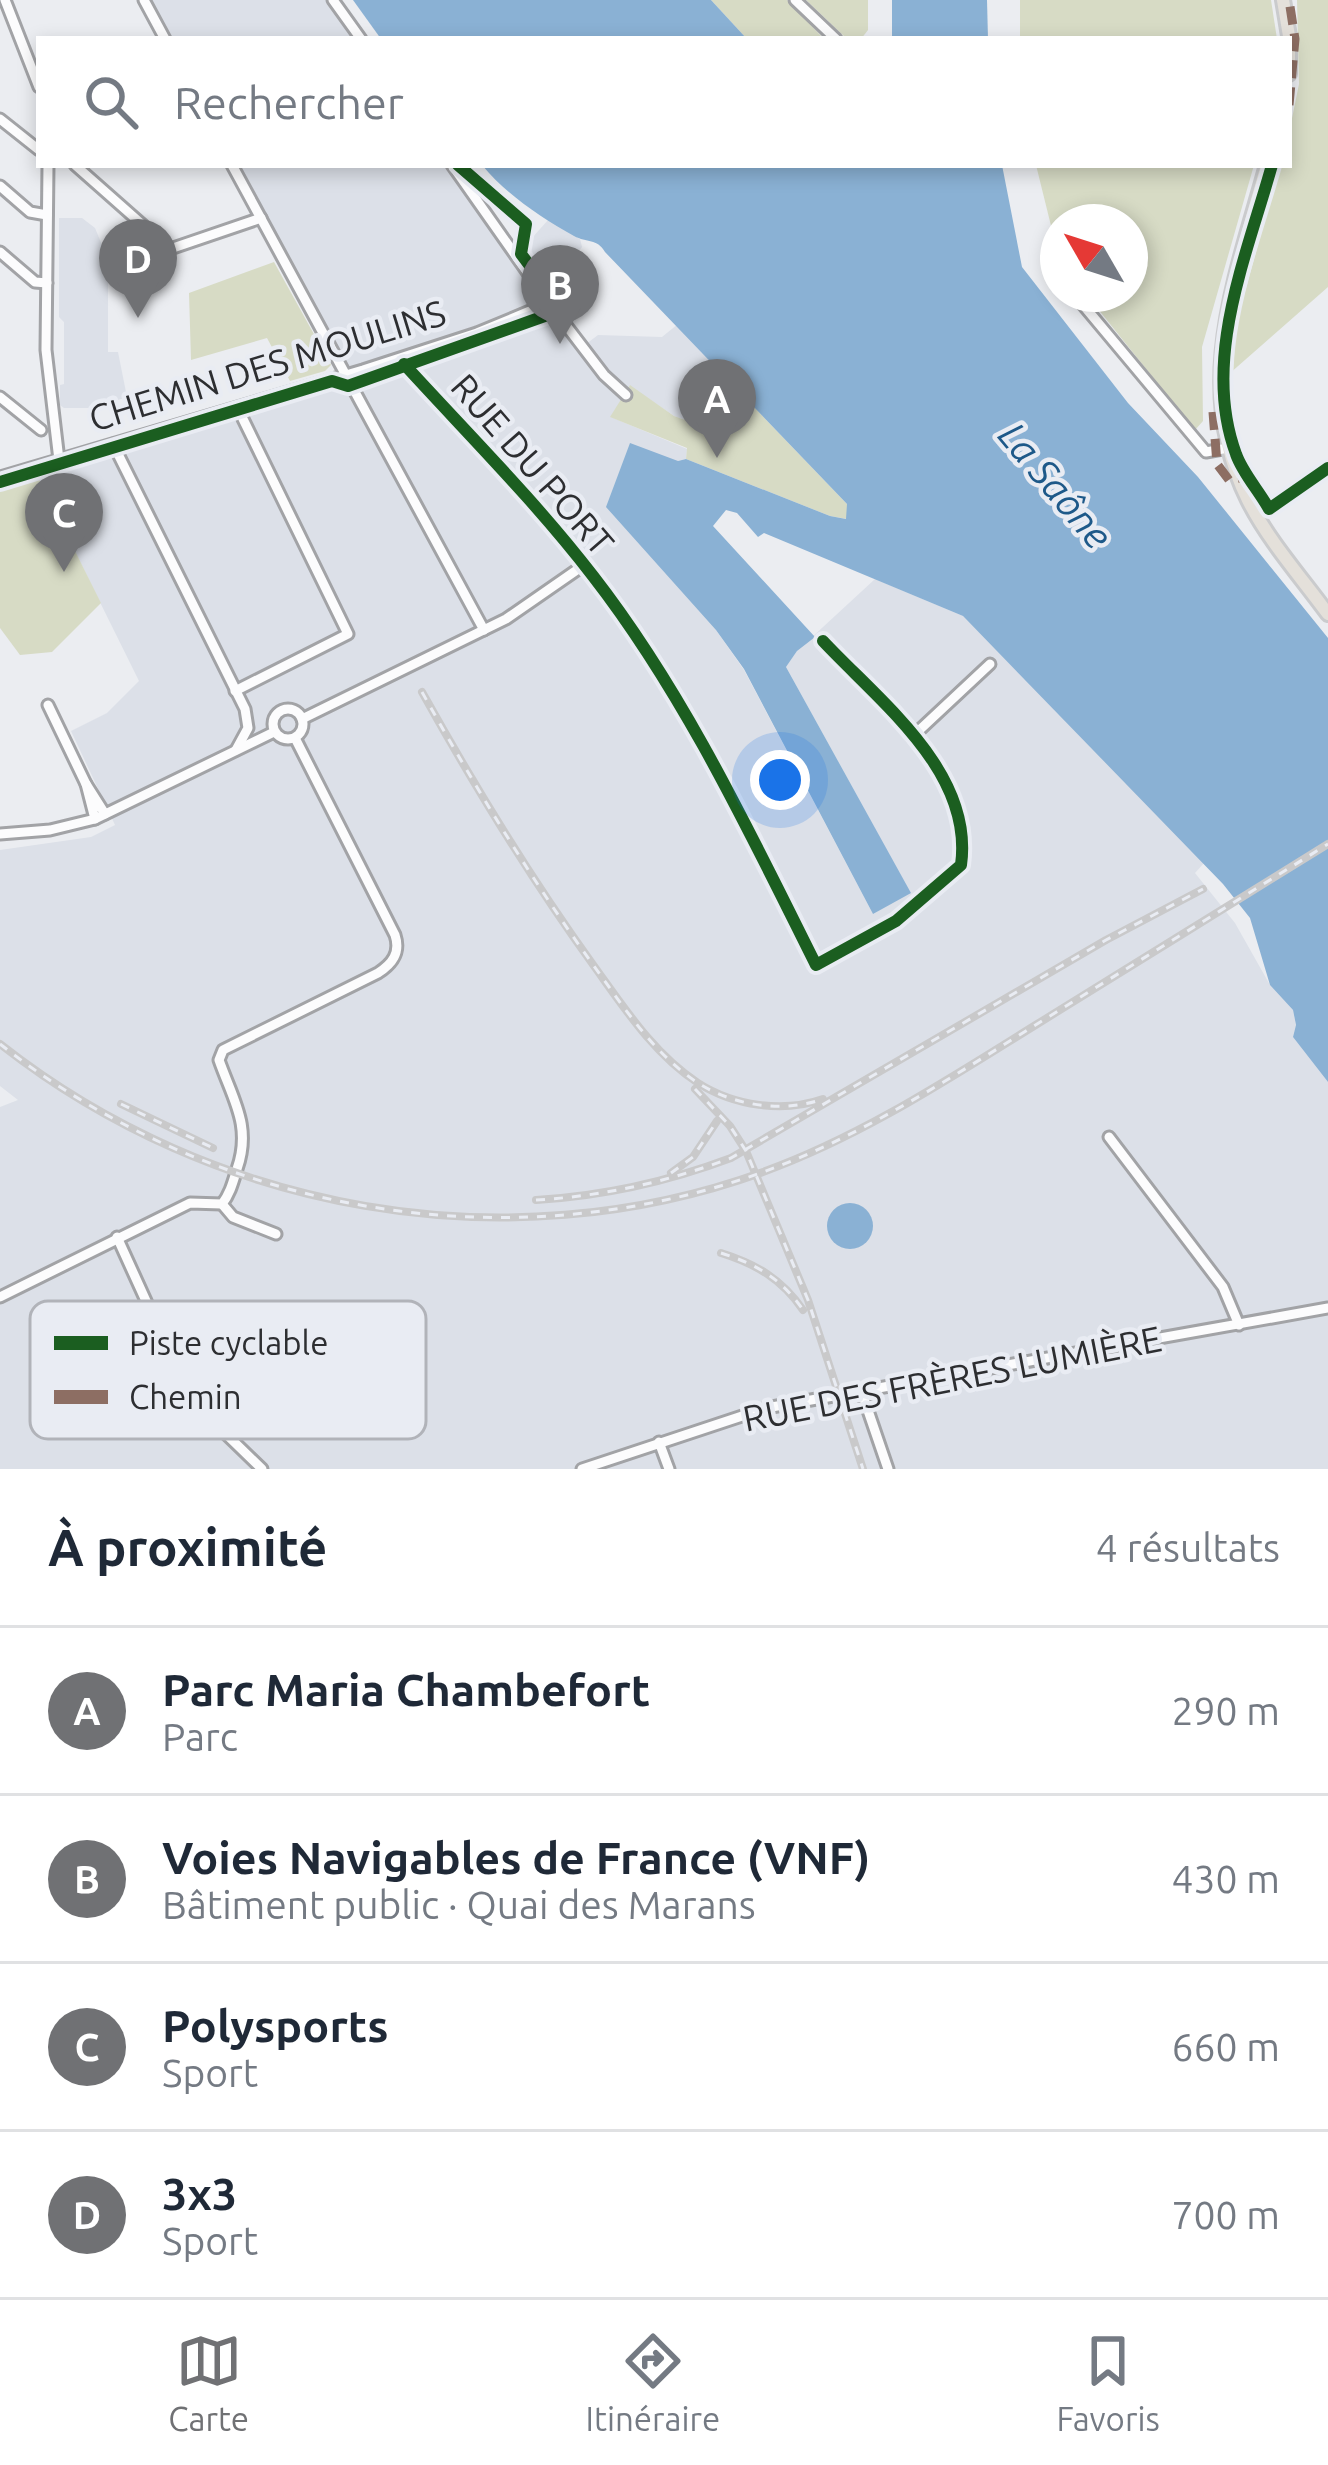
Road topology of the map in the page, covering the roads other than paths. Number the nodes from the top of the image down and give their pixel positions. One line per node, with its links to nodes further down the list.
1 (5, 0): 10 (street)
2 (144, 0): 6 (street)
3 (333, 0): 7 (street)
4 (796, 0): 8 (street)
5 (1283, 0): 9 (main road)
6 (163, 36)
7 (359, 36)
8 (833, 36)
9 (1289, 36)
10 (36, 78)
11 (0, 118): 12 (street)
12 (36, 148)
13 (48, 168): 19 (street)
14 (78, 168): 20 (street)
15 (234, 168): 20 (street)
16 (454, 168): 23 (street)
17 (1266, 168): 32 (main road)
18 (0, 186): 19 (street)
19 (47, 214): 22 (street)
20 (261, 218): 26 (street)
21 (0, 252): 22 (street)
22 (47, 283): 33 (street)
23 (549, 303): 26 (street, CHEMIN DES MOULINS); 27 (street)
24 (1089, 312): 32 (street)
25 (404, 364): 37 (street, RUE DU PORT)
26 (345, 372): 31 (street, CHEMIN DES MOULINS); 39 (street)
27 (626, 395)
28 (0, 397): 30 (street)
29 (243, 419): 42 (street)
30 (41, 430)
31 (113, 443): 33 (street, CHEMIN DES MOULINS); 42 (street)
32 (1228, 448): 36 (main road)
33 (58, 460): 35 (street, CHEMIN DES MOULINS)
34 (1328, 468): 36 (street)
35 (0, 477)
36 (1256, 515): 38 (main road)
37 (584, 565): 39 (street); 47 (street, RUE DU PORT)
38 (1328, 614)
39 (484, 630): 45 (street)
40 (823, 641): 47 (street, RUE DU PORT)
41 (990, 664): 47 (street)
42 (235, 691): 44 (street)
43 (48, 705): 50 (street)
44 (245, 709): 46 (street); 49 (street)
45 (302, 718): 46 (street); 48 (street)
46 (274, 726): 48 (street); 49 (street)
47 (912, 736)
48 (295, 738): 53 (street)
49 (236, 750): 50 (street)
50 (100, 817): 51 (street)
51 (0, 834)
52 (1109, 1137): 59 (street)
53 (222, 1204): 54 (street); 55 (street)
54 (276, 1234)
55 (116, 1237): 56 (street); 57 (street)
56 (0, 1297)
57 (145, 1301)
58 (1328, 1308): 59 (street, RUE DES FRÈRES LUMIÈRE)
59 (1239, 1325): 60 (street, RUE DES FRÈRES LUMIÈRE)
60 (861, 1390): 62 (street, RUE DES FRÈRES LUMIÈRE); 66 (street)
61 (231, 1439): 63 (street)
62 (659, 1442): 64 (street, RUE DES FRÈRES LUMIÈRE); 65 (street)
63 (262, 1469)
64 (582, 1469)
65 (669, 1469)
66 (888, 1469)

